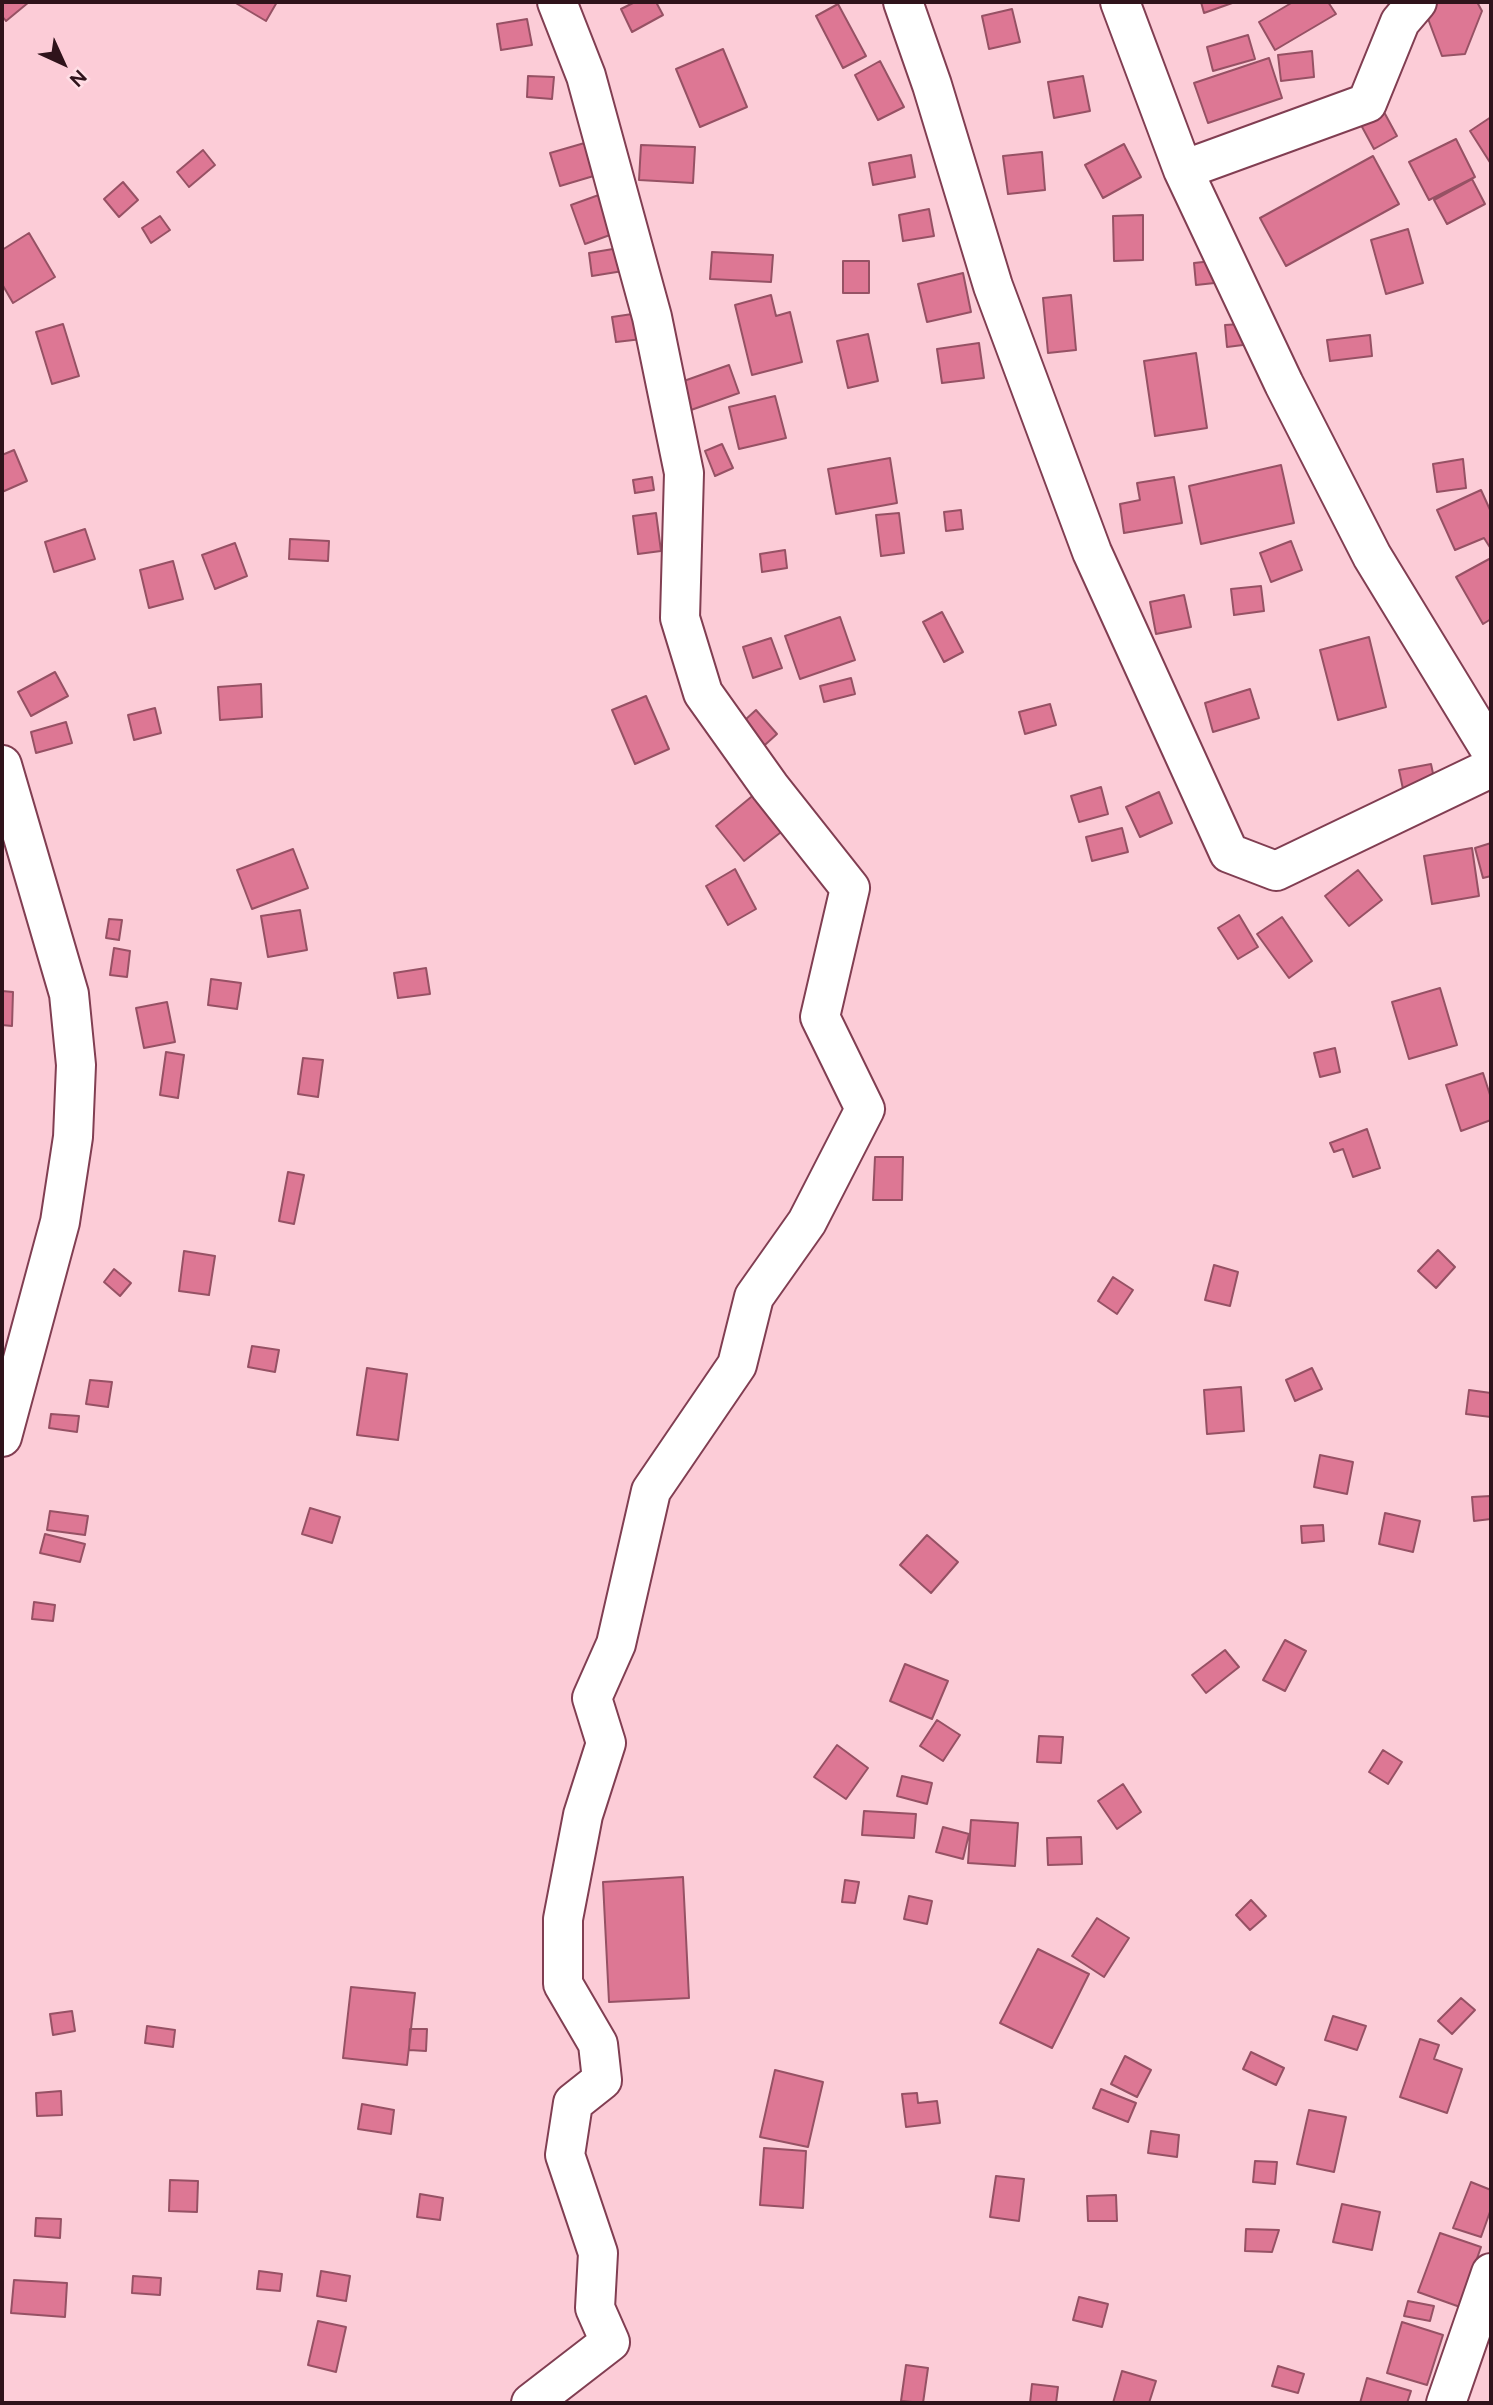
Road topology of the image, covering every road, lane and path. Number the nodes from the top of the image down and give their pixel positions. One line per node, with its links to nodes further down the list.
1 (557, 2): 11 (street)
2 (903, 2): 8 (street)
3 (1120, 2): 5 (street)
4 (1416, 2): 5 (street)
5 (1183, 170): 6 (street)
6 (1491, 751)
7 (2, 765): 9 (street)
8 (1491, 768)
9 (2, 1437)
10 (1491, 2273): 12 (street)
11 (531, 2403)
12 (1446, 2403)

